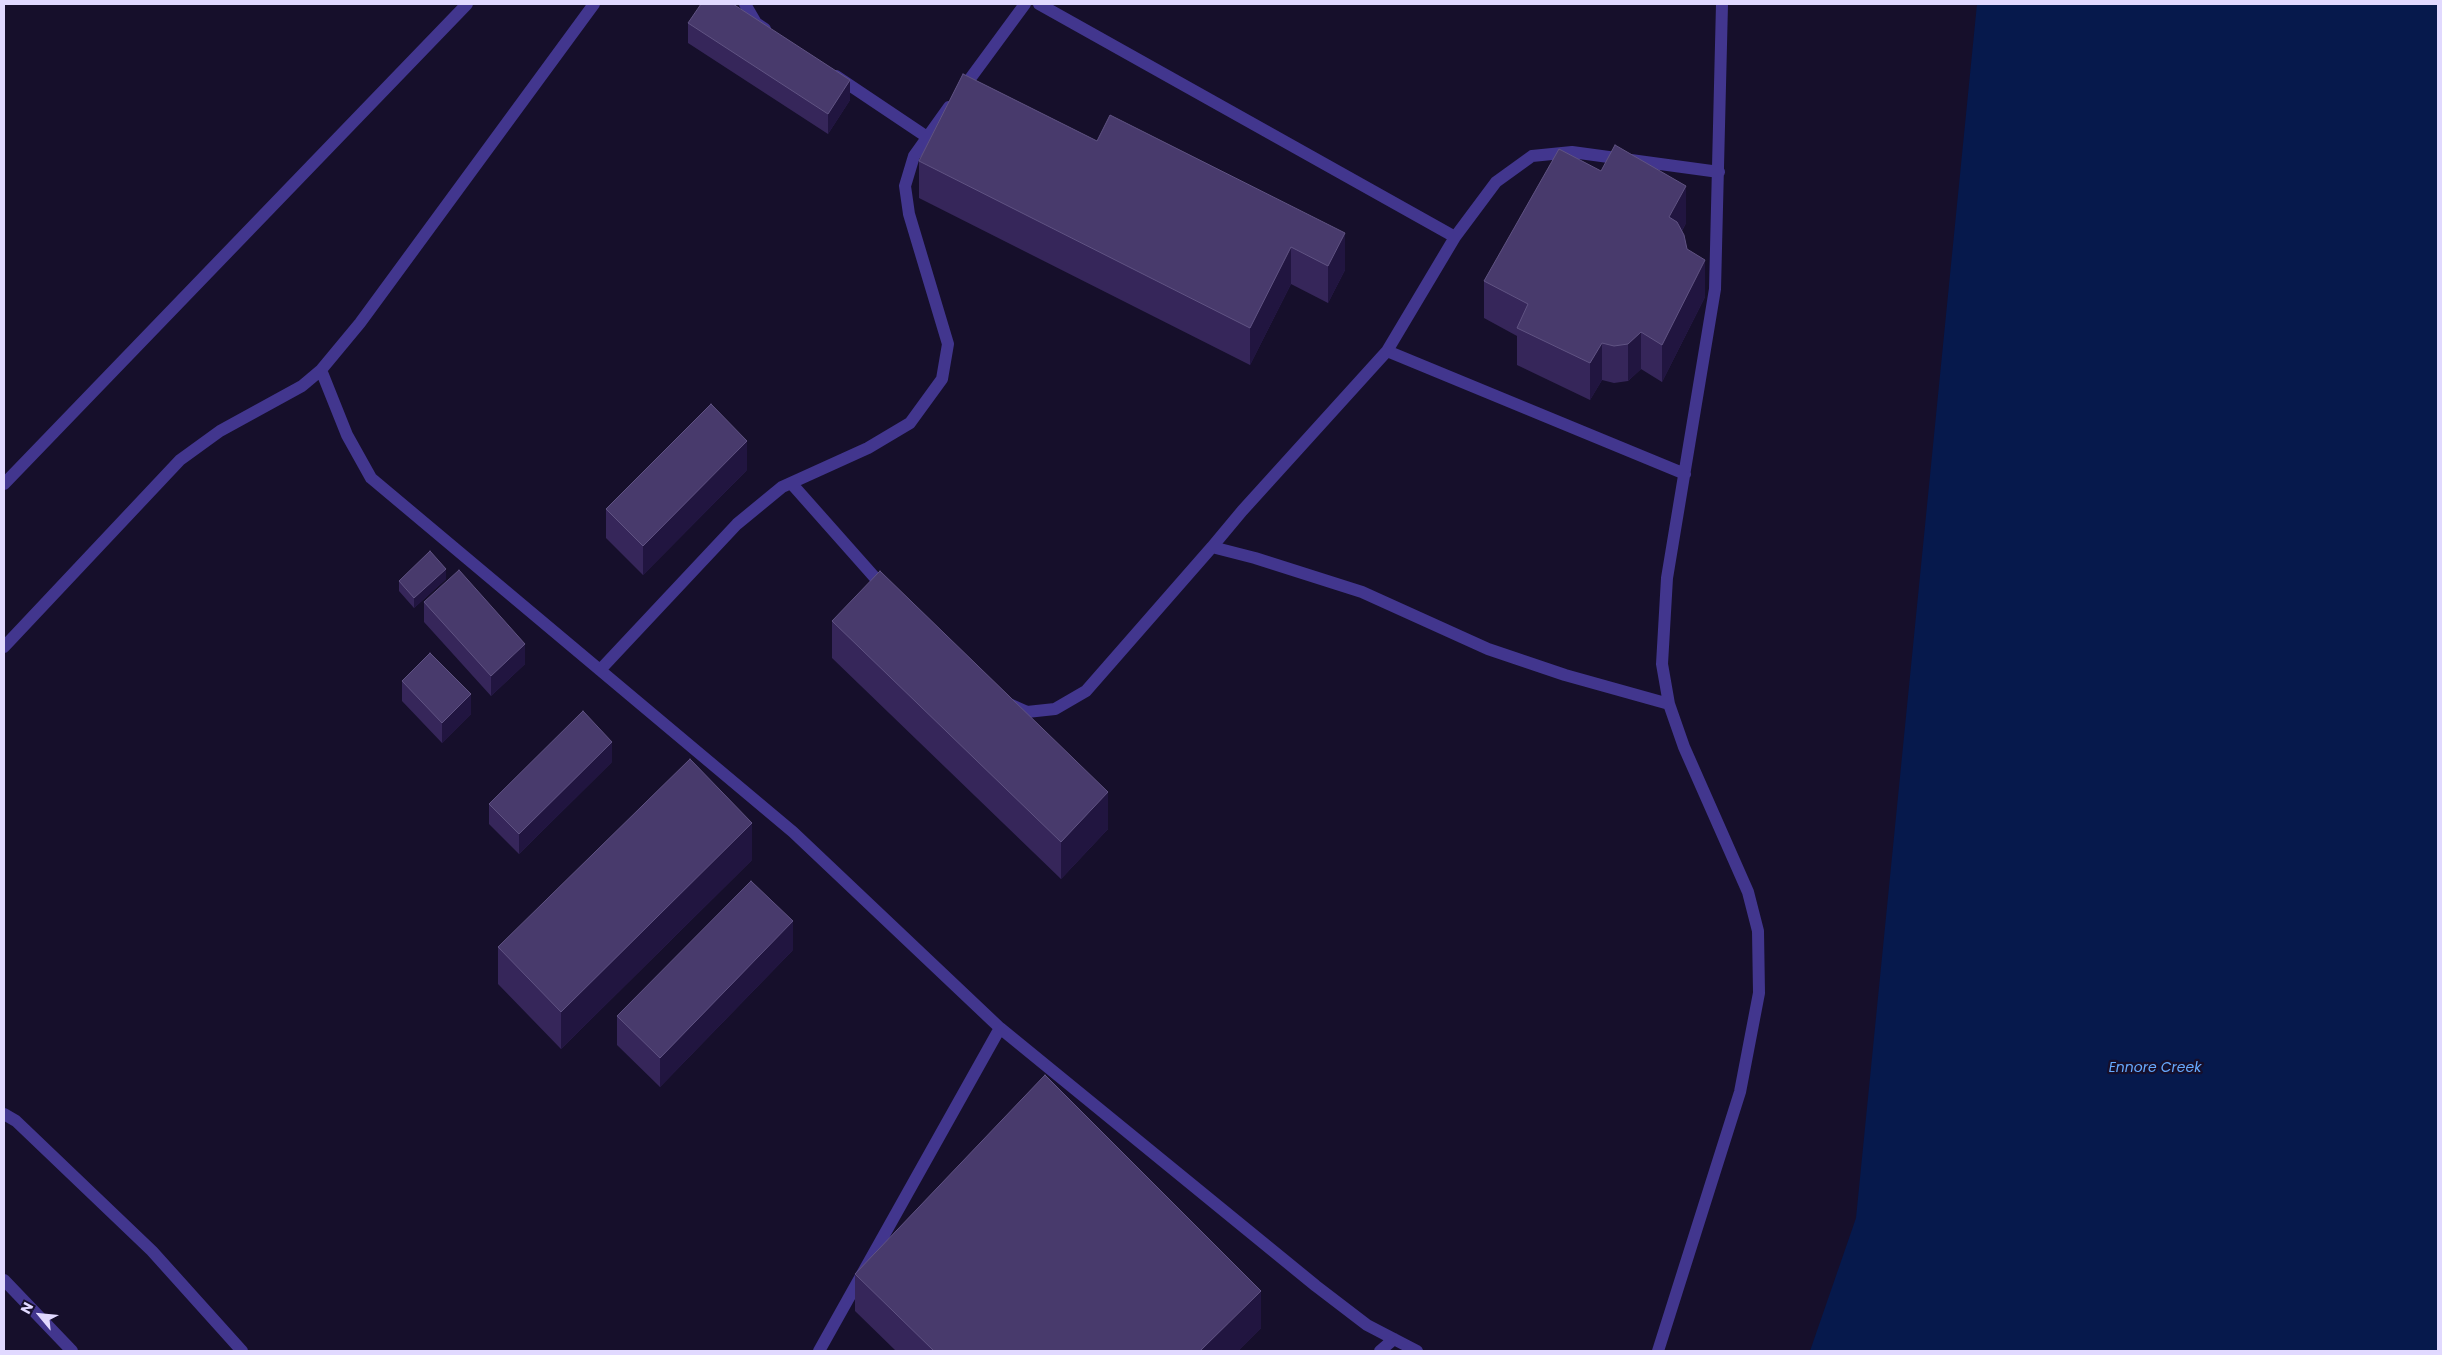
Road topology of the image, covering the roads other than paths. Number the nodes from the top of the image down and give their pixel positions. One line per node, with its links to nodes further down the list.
1 (468, 4): 16 (lane)
2 (594, 4): 13 (lane)
3 (745, 4): 7 (lane)
4 (1025, 4): 9 (lane)
5 (1039, 4): 11 (lane)
6 (1722, 4): 10 (lane)
7 (773, 34)
8 (822, 66): 9 (lane)
9 (927, 137): 15 (lane)
10 (1719, 172): 11 (lane); 14 (lane)
11 (1455, 236): 12 (lane)
12 (1387, 351): 14 (lane); 17 (lane)
13 (321, 370): 19 (lane); 20 (lane)
14 (1684, 474): 22 (lane)
15 (791, 483): 18 (lane); 20 (lane)
16 (4, 484)
17 (1212, 547): 21 (lane); 22 (lane)
18 (897, 602)
19 (4, 647)
20 (600, 670): 23 (lane)
21 (995, 694)
22 (1669, 704): 32 (lane)
23 (1000, 1028): 26 (lane); 29 (lane)
24 (4, 1114): 28 (lane)
25 (4, 1280): 27 (lane)
26 (1394, 1339): 30 (lane); 31 (lane)
27 (67, 1350)
28 (242, 1351)
29 (819, 1351)
30 (1380, 1351)
31 (1416, 1351)
32 (1658, 1351)

